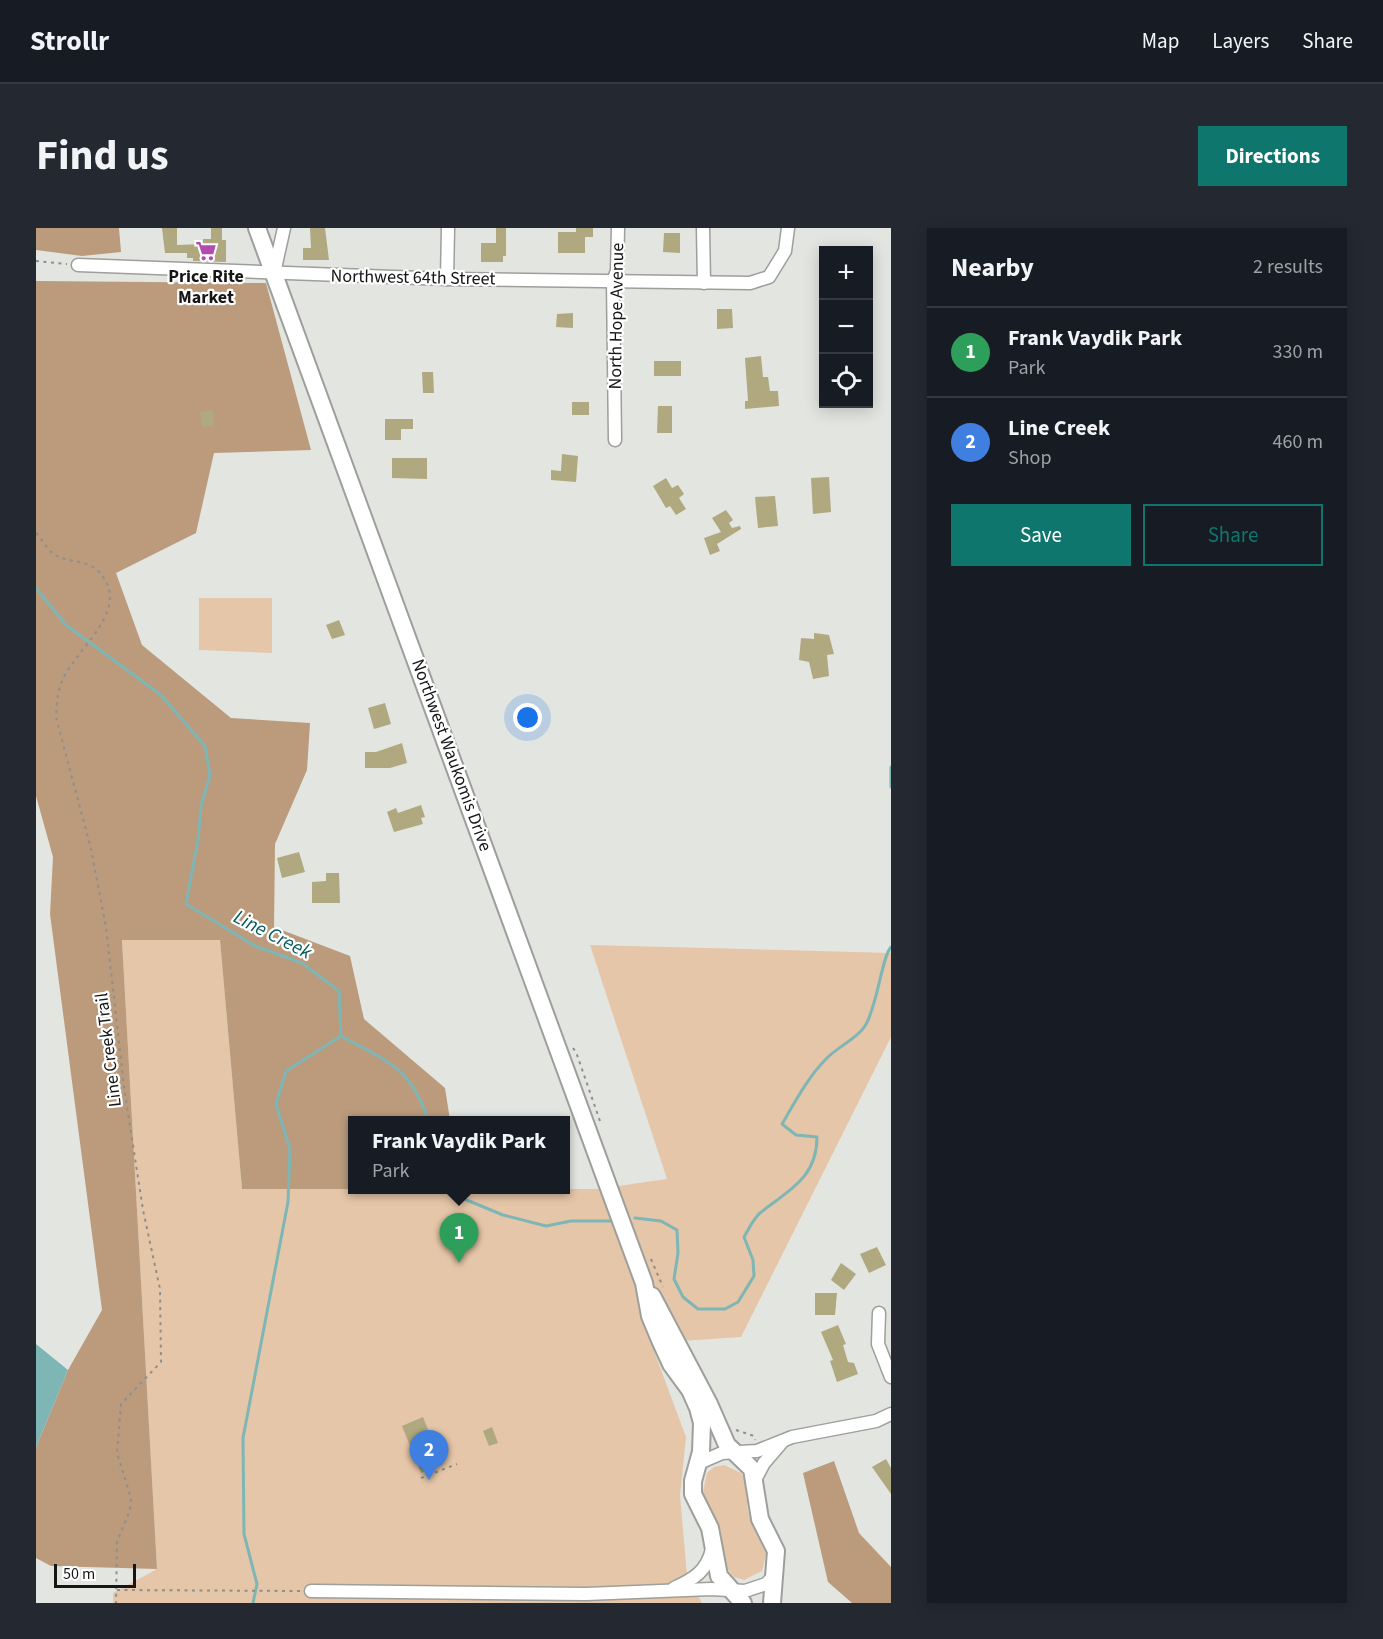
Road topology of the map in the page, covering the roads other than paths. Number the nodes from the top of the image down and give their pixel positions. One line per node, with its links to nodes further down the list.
1 (257, 228): 8 (main road, Northwest Waukomis Drive)
2 (284, 228): 8 (street)
3 (448, 228): 9 (street)
4 (618, 228): 10 (street, North Hope Avenue)
5 (704, 228): 11 (street)
6 (788, 228): 11 (street, Northwest 64th Street)
7 (78, 265): 8 (street, Northwest 64th Street)
8 (274, 274): 9 (street, Northwest 64th Street); 13 (main road, Northwest Waukomis Drive)
9 (447, 279): 10 (street, Northwest 64th Street)
10 (613, 280): 11 (street, Northwest 64th Street); 12 (street, North Hope Avenue)
11 (704, 283)
12 (615, 440)
13 (644, 1283): 18 (main road, Northwest Waukomis Drive); 19 (main road, Northwest Waukomis Drive)
14 (879, 1313): 15 (street)
15 (891, 1377)
16 (891, 1414): 17 (street)
17 (783, 1441): 18 (street); 20 (street)
18 (733, 1452): 19 (street); 20 (main road, Northwest Waukomis Drive)
19 (699, 1463): 21 (main road, Northwest Waukomis Drive)
20 (755, 1480): 22 (main road, Northwest Waukomis Drive)
21 (713, 1547): 23 (main road, Northwest Waukomis Drive); 25 (street)
22 (776, 1574): 23 (street); 27 (main road, Northwest Waukomis Drive)
23 (733, 1589): 25 (street); 26 (main road, Northwest Waukomis Drive)
24 (311, 1592): 25 (street)
25 (662, 1593)
26 (743, 1603)
27 (772, 1603)

